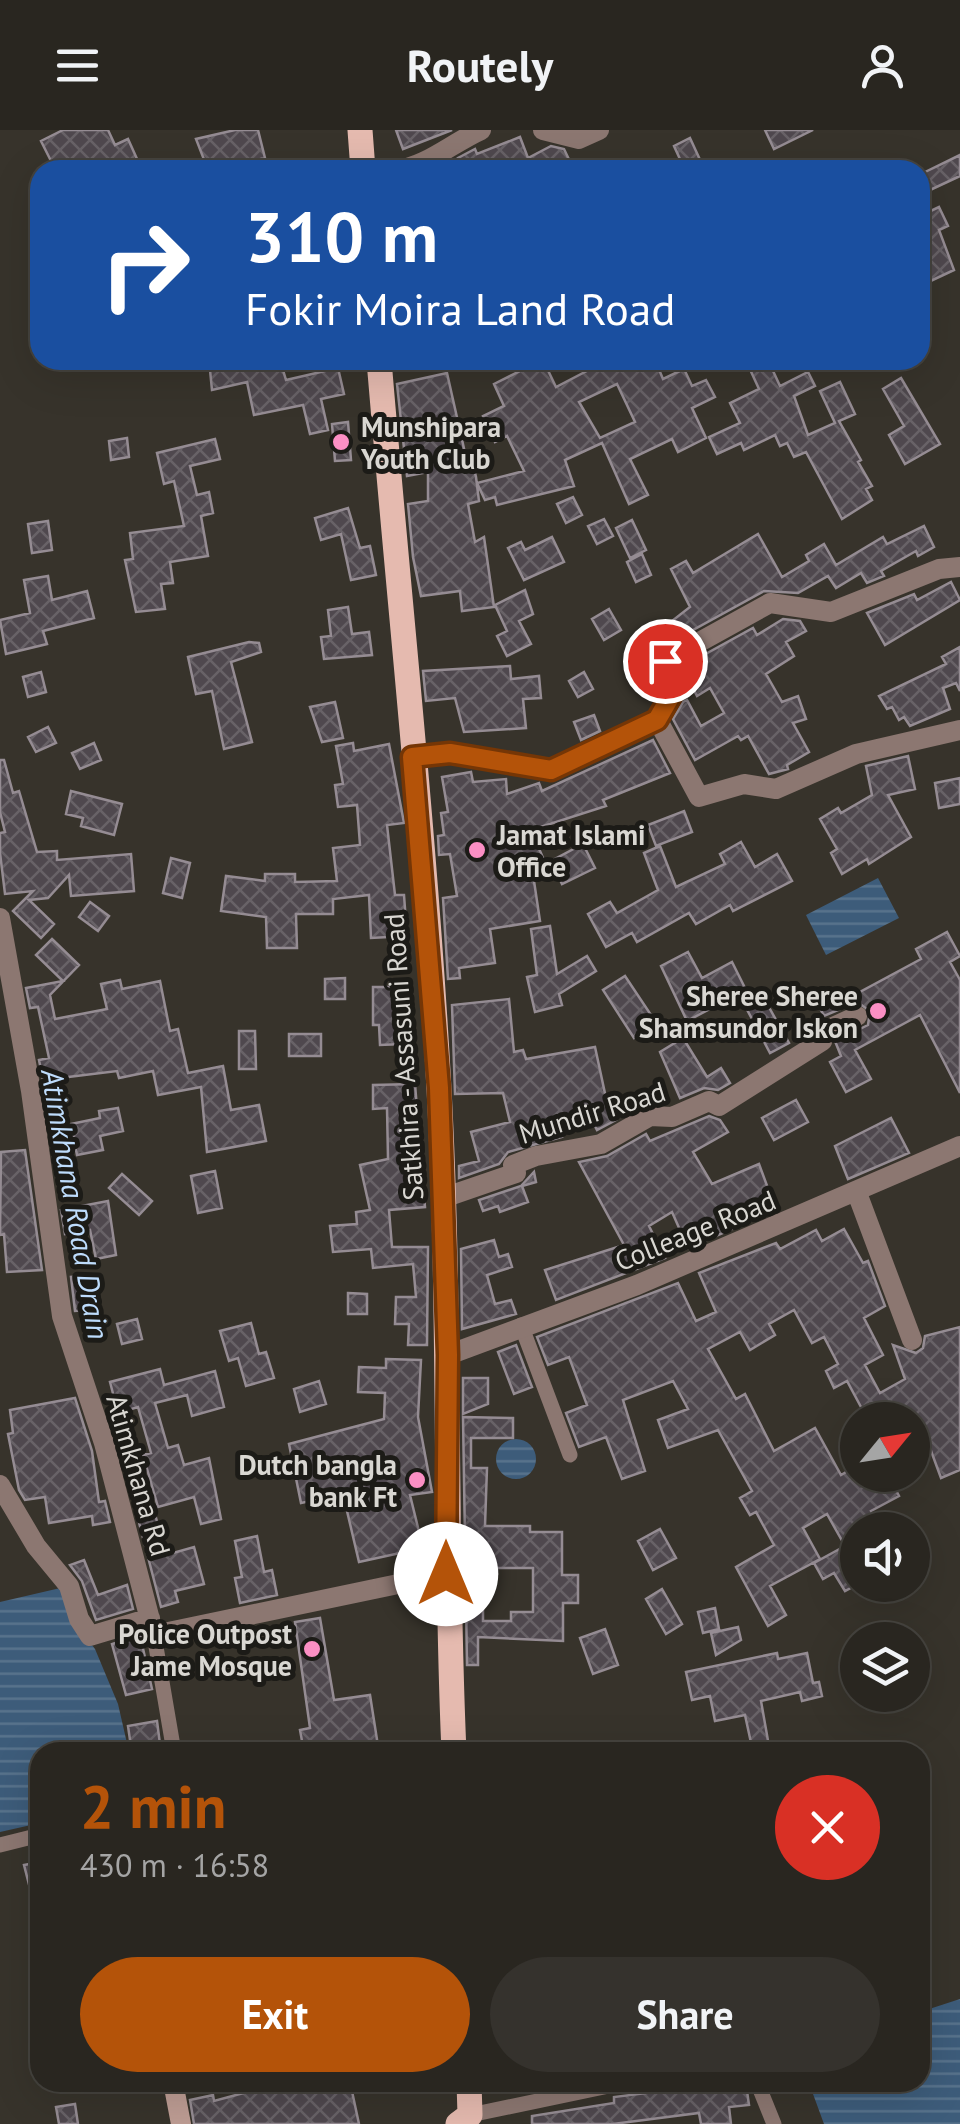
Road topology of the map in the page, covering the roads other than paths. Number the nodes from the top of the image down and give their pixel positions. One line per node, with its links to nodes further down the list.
1 (360, 130): 5 (main road)
2 (480, 130): 6 (street)
3 (543, 130): 4 (street)
4 (598, 130)
5 (363, 160)
6 (426, 160)
7 (380, 370): 11 (main road, Satkhira - Assasuni Road)
8 (960, 567): 9 (street)
9 (657, 720): 10 (street); 11 (street)
10 (960, 730)
11 (412, 757): 16 (main road, Satkhira - Assasuni Road)
12 (0, 918): 23 (street, Atimkhana Rd)
13 (856, 1016): 16 (street, Mundir Road)
14 (960, 1146): 15 (street, Colleage Road)
15 (857, 1192): 17 (street, Colleage Road); 18 (street)
16 (443, 1198): 19 (main road, Satkhira - Assasuni Road)
17 (521, 1325): 19 (street, Colleage Road); 20 (street)
18 (912, 1340)
19 (448, 1355): 22 (main road, Satkhira - Assasuni Road)
20 (570, 1454)
21 (0, 1485): 23 (street)
22 (446, 1574): 23 (street); 25 (main road, Satkhira - Assasuni Road)
23 (152, 1627): 24 (street)
24 (172, 1742)
25 (454, 1742)
26 (30, 1838): 27 (street)
27 (0, 1845)
28 (175, 2092): 33 (main road)
29 (467, 2092): 32 (main road)
30 (585, 2092): 32 (street)
31 (762, 2092): 34 (street)
32 (464, 2120)
33 (181, 2124)
34 (774, 2124)

